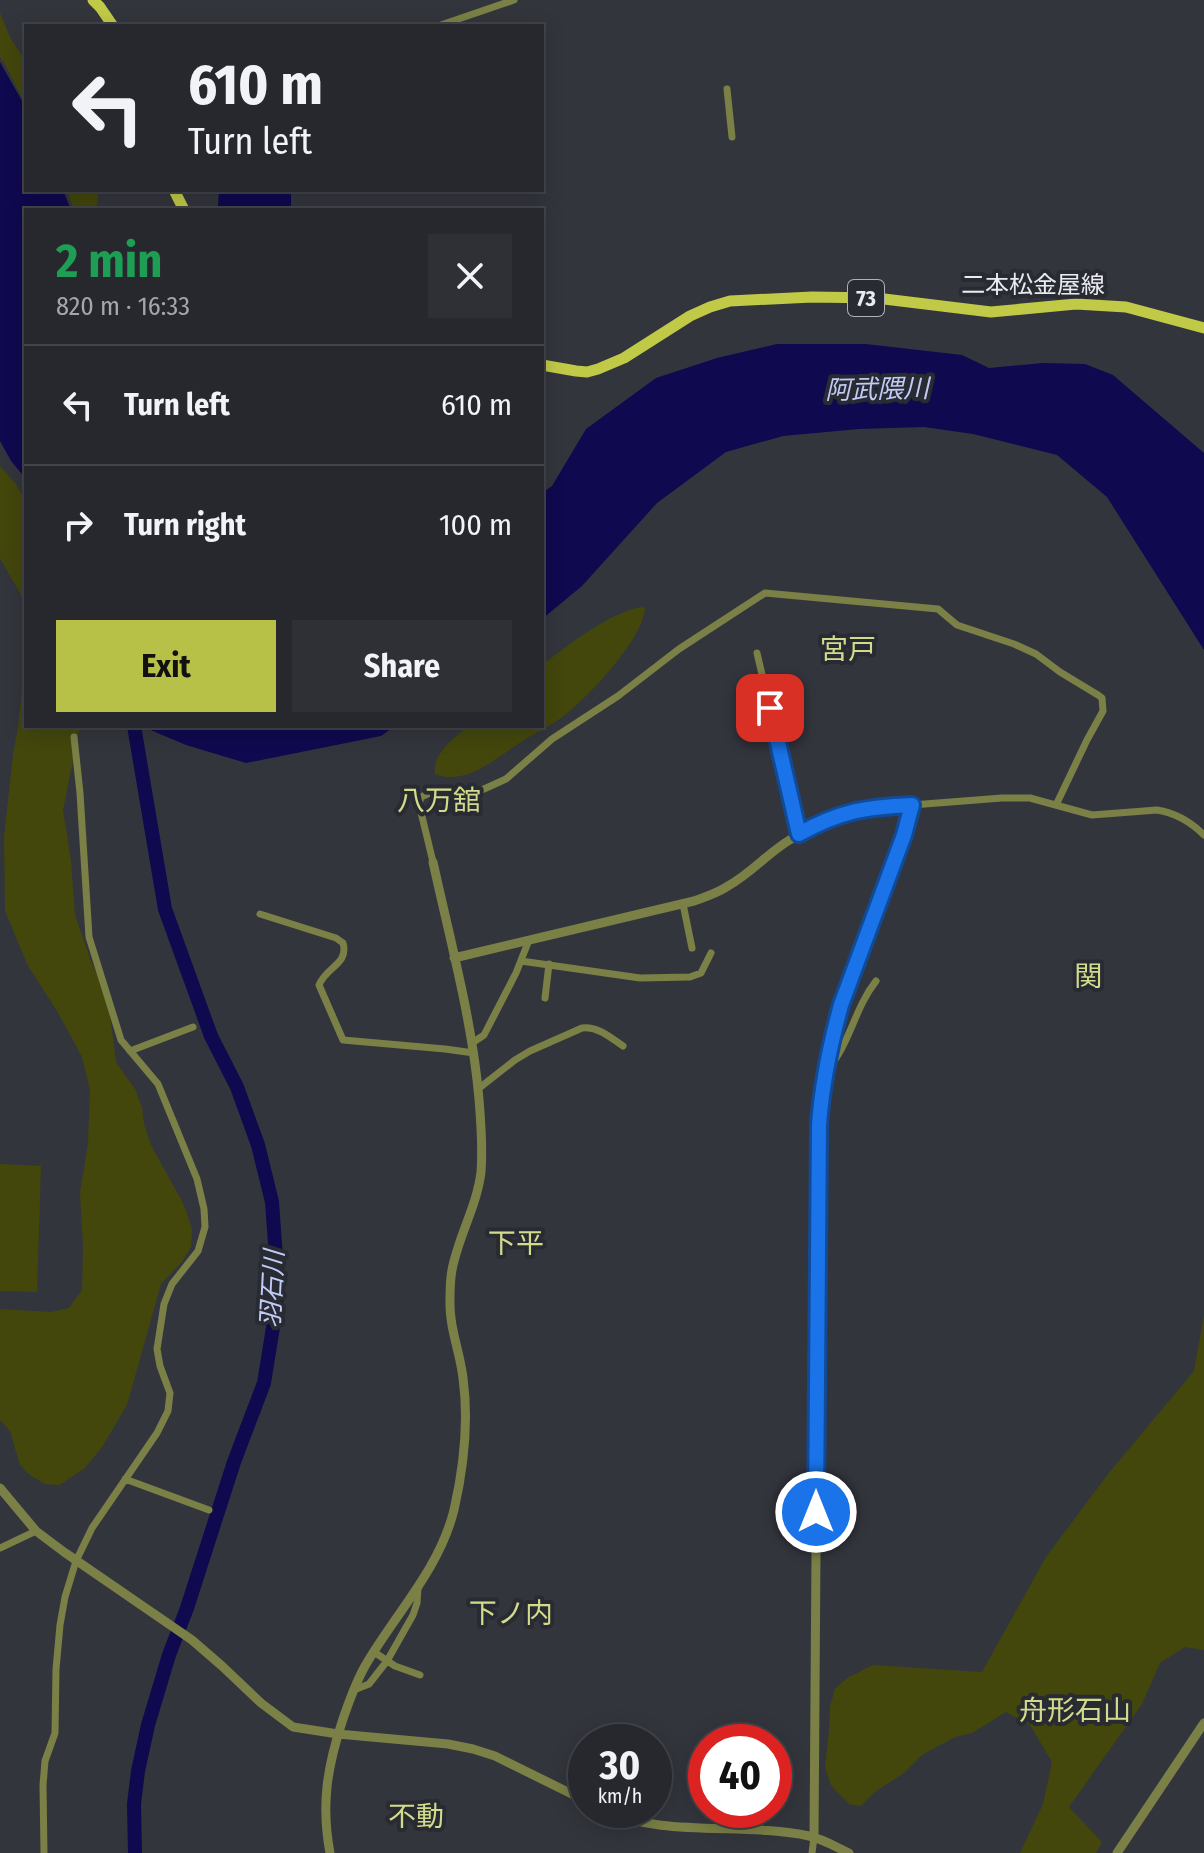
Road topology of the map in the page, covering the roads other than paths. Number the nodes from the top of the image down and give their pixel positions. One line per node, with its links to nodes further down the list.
1 (93, 0): 3 (main road)
2 (514, 0): 4 (street)
3 (112, 24)
4 (444, 24)
5 (727, 89): 6 (street)
6 (732, 137)
7 (1204, 328): 8 (main road, 二本松金屋線 / 73)
8 (544, 365)
9 (757, 653): 13 (street)
10 (74, 737): 30 (street)
11 (1057, 803): 15 (street)
12 (912, 805): 13 (street); 14 (street); 27 (street)
13 (799, 834): 16 (street)
14 (1204, 835)
15 (433, 862): 21 (street)
16 (683, 904): 18 (street); 19 (street)
17 (260, 914): 29 (street)
18 (529, 940): 21 (street); 22 (street)
19 (692, 948)
20 (711, 953): 23 (street)
21 (454, 958): 29 (street)
22 (521, 961): 23 (street); 29 (street)
23 (549, 964): 25 (street)
24 (876, 981): 31 (street)
25 (545, 998)
26 (193, 1027): 30 (street)
27 (833, 1033): 31 (street)
28 (623, 1046): 32 (street)
29 (473, 1048): 32 (street)
30 (130, 1051): 33 (street)
31 (825, 1073): 48 (street)
32 (478, 1089): 39 (street)
33 (125, 1479): 35 (street); 38 (street)
34 (0, 1488): 36 (street)
35 (209, 1510)
36 (36, 1531): 37 (street); 38 (street)
37 (0, 1548)
38 (76, 1561): 45 (street); 49 (street)
39 (418, 1588): 40 (street); 41 (street)
40 (374, 1652): 41 (street); 43 (street)
41 (387, 1661): 42 (street); 43 (street)
42 (420, 1675)
43 (354, 1690): 45 (street)
44 (1204, 1723): 53 (street)
45 (338, 1734): 46 (street); 50 (street)
46 (568, 1792)
47 (672, 1826): 48 (street)
48 (814, 1837): 51 (street); 52 (street)
49 (44, 1853)
50 (330, 1853)
51 (812, 1853)
52 (849, 1853)
53 (1117, 1853)

